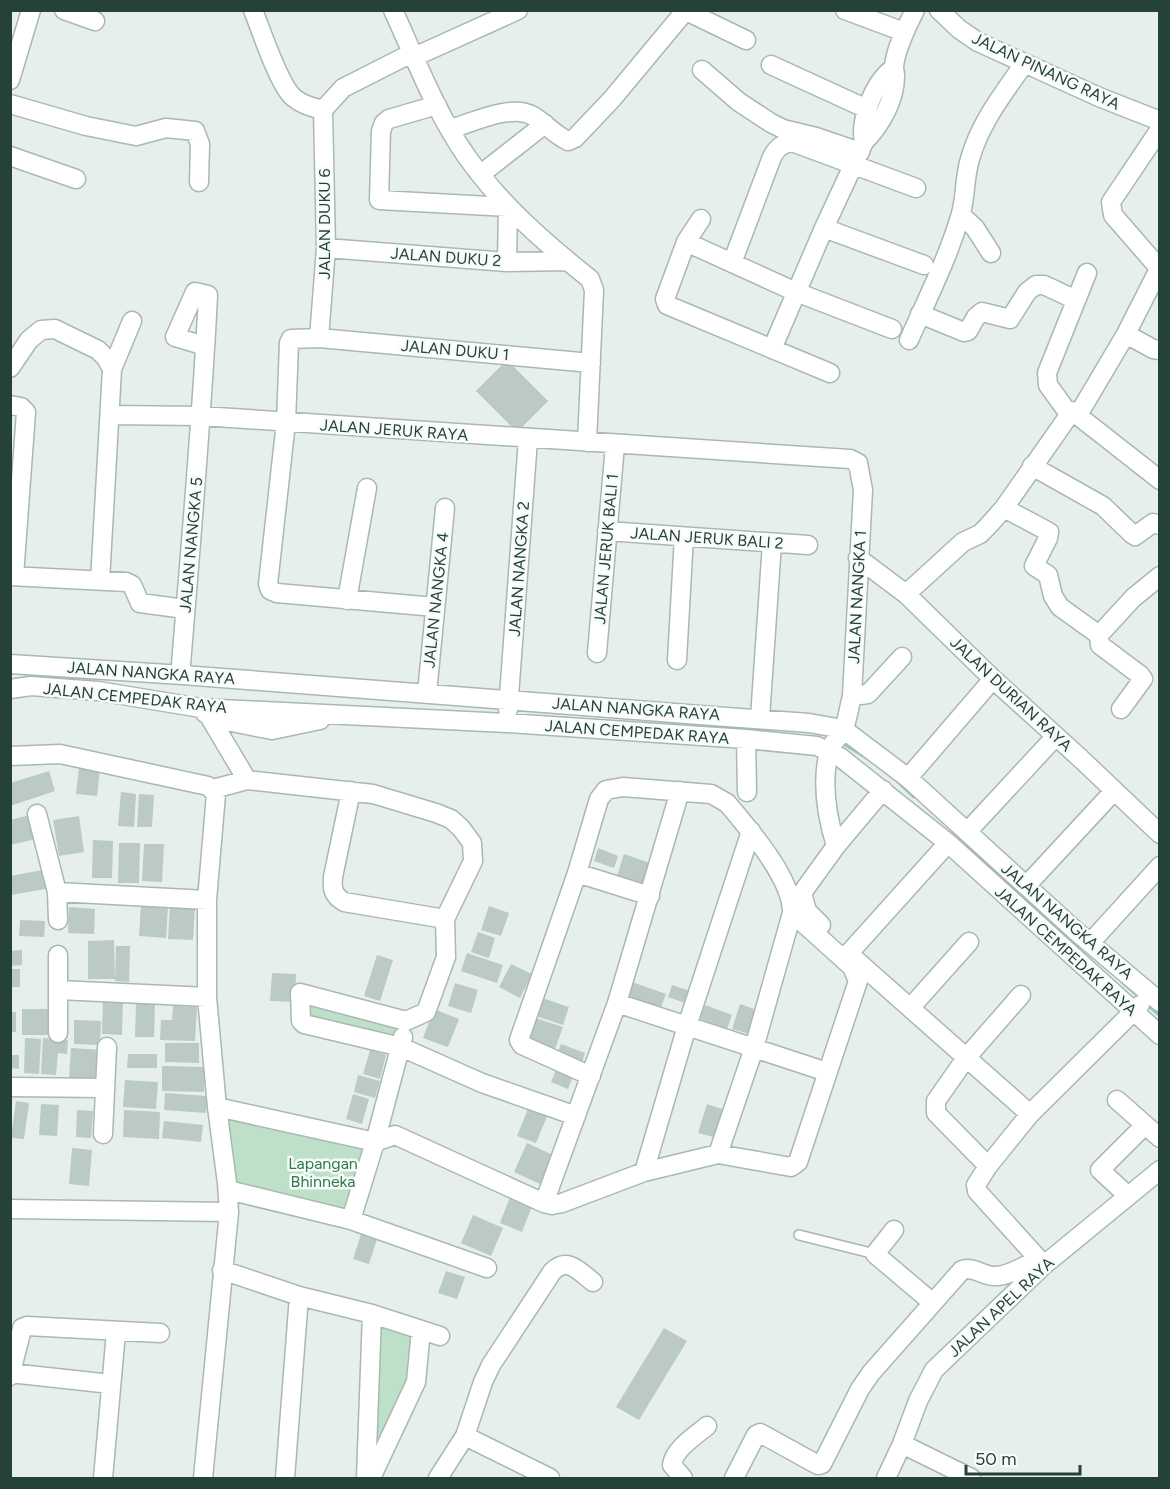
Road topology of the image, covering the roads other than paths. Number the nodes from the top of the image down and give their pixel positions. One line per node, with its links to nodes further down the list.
1 (31, 10): 18 (street)
2 (64, 10): 10 (street)
3 (253, 10): 22 (street)
4 (393, 10): 13 (street)
5 (518, 10): 13 (street)
6 (845, 10): 11 (street)
7 (915, 10): 11 (street)
8 (939, 10): 14 (street, JALAN PINANG RAYA)
9 (685, 11): 12 (street); 24 (street)
10 (95, 21)
11 (904, 32): 16 (street)
12 (746, 40)
13 (409, 57): 20 (street); 22 (street)
14 (1024, 64): 23 (street, JALAN PINANG RAYA); 34 (street)
15 (771, 65): 21 (street)
16 (894, 68): 21 (street); 27 (street)
17 (702, 70): 27 (street)
18 (10, 80)
19 (10, 104): 31 (street)
20 (436, 105): 25 (street); 33 (street)
21 (867, 109): 27 (street)
22 (323, 110): 38 (street, JALAN DUKU 6)
23 (1160, 121)
24 (545, 124): 25 (street); 29 (street)
25 (450, 129): 29 (street)
26 (1160, 129): 44 (street)
27 (859, 153): 32 (street); 36 (street); 42 (street)
28 (10, 156): 30 (street)
29 (481, 174): 33 (street)
30 (76, 179)
31 (199, 183)
32 (916, 188)
33 (508, 207): 40 (street); 41 (street)
34 (961, 215): 39 (street); 48 (street)
35 (701, 219): 37 (street)
36 (824, 228): 43 (street); 46 (street)
37 (686, 242): 42 (street); 55 (street)
38 (326, 248): 41 (street, JALAN DUKU 2); 52 (street, JALAN DUKU 6)
39 (991, 253)
40 (567, 261): 41 (street, JALAN DUKU 2); 57 (street)
41 (507, 262)
42 (732, 263): 46 (street)
43 (924, 265)
44 (1159, 268): 51 (street)
45 (1087, 273): 47 (street)
46 (796, 292): 50 (street); 55 (street)
47 (1076, 300): 48 (street); 62 (street)
48 (920, 314): 53 (street)
49 (132, 321): 59 (street)
50 (892, 328)
51 (1126, 334): 56 (street); 62 (street)
52 (319, 338): 57 (street, JALAN DUKU 1); 65 (street, JALAN DUKU 1)
53 (909, 340)
54 (205, 346): 64 (street, JALAN NANGKA 5)
55 (772, 349): 60 (street)
56 (1160, 350)
57 (591, 363): 67 (street)
58 (10, 368): 59 (street)
59 (112, 369): 63 (street)
60 (830, 373)
61 (10, 405): 81 (street)
62 (1073, 414): 70 (street); 71 (street)
63 (110, 415): 64 (street, JALAN JERUK RAYA); 83 (street)
64 (201, 416): 65 (street, JALAN JERUK RAYA); 87 (street, JALAN NANGKA 5)
65 (286, 422): 66 (street, JALAN JERUK RAYA); 85 (street)
66 (528, 439): 67 (street, JALAN JERUK RAYA); 100 (street, JALAN NANGKA 2)
67 (587, 442): 68 (street, JALAN JERUK RAYA)
68 (615, 445): 69 (street, JALAN JERUK RAYA); 76 (street, JALAN JERUK BALI 1)
69 (858, 463): 80 (street, JALAN NANGKA 1)
70 (1032, 466): 74 (street); 75 (street)
71 (1160, 480)
72 (367, 488): 85 (street)
73 (445, 508): 86 (street, JALAN NANGKA 4)
74 (1004, 508): 84 (street); 88 (street)
75 (1160, 525)
76 (607, 531): 77 (street, JALAN JERUK BALI 2); 89 (street, JALAN JERUK BALI 1)
77 (684, 537): 78 (street, JALAN JERUK BALI 2); 91 (street)
78 (772, 543): 79 (street, JALAN JERUK BALI 2); 103 (street)
79 (808, 545)
80 (858, 558): 84 (street, JALAN DURIAN RAYA); 99 (street, JALAN NANGKA 1)
81 (12, 576): 83 (street)
82 (1160, 576): 88 (street)
83 (100, 581): 87 (street)
84 (906, 594): 95 (street, JALAN DURIAN RAYA)
85 (347, 600): 86 (street)
86 (435, 607): 98 (street, JALAN NANGKA 4)
87 (185, 609): 94 (street, JALAN NANGKA 5)
88 (1099, 635): 101 (street)
89 (597, 653)
90 (902, 657): 99 (street)
91 (677, 660)
92 (10, 664): 93 (street, JALAN NANGKA RAYA)
93 (98, 669): 94 (street, JALAN NANGKA RAYA); 97 (street)
94 (183, 675): 98 (street, JALAN NANGKA RAYA)
95 (993, 679): 106 (street, JALAN DURIAN RAYA); 110 (street)
96 (10, 689): 97 (street, JALAN CEMPEDAK RAYA)
97 (98, 691): 102 (street, JALAN CEMPEDAK RAYA)
98 (427, 693): 100 (street, JALAN NANGKA RAYA)
99 (852, 696): 105 (street, JALAN NANGKA 1)
100 (508, 699): 103 (street, JALAN NANGKA RAYA); 104 (street, JALAN NANGKA 2)
101 (1121, 709)
102 (205, 712): 104 (street, JALAN CEMPEDAK RAYA); 111 (street)
103 (760, 718): 105 (street, JALAN NANGKA RAYA)
104 (507, 723): 107 (street, JALAN CEMPEDAK RAYA)
105 (843, 729): 108 (street, JALAN NANGKA 1); 110 (street, JALAN NANGKA RAYA)
106 (1056, 736): 116 (street, JALAN DURIAN RAYA); 120 (street)
107 (746, 739): 108 (street, JALAN CEMPEDAK RAYA); 117 (street)
108 (829, 750): 113 (street, JALAN CEMPEDAK RAYA); 122 (street)
109 (10, 756): 112 (street)
110 (908, 778): 120 (street, JALAN NANGKA RAYA)
111 (247, 780): 112 (street); 114 (street)
112 (213, 789): 129 (street)
113 (883, 790): 122 (street); 123 (street, JALAN CEMPEDAK RAYA)
114 (351, 791): 131 (street); 131 (street)
115 (680, 791): 119 (street); 125 (street); 128 (street)
116 (1114, 791): 121 (street, JALAN DURIAN RAYA); 126 (street)
117 (747, 792)
118 (38, 814): 127 (street)
119 (751, 831): 130 (street); 145 (street)
120 (967, 832): 126 (street, JALAN NANGKA RAYA)
121 (1160, 834)
122 (836, 846): 135 (street)
123 (945, 846): 135 (street); 143 (street, JALAN CEMPEDAK RAYA)
124 (1160, 866): 134 (street)
125 (578, 873): 128 (street); 153 (street)
126 (1026, 886): 134 (street, JALAN NANGKA RAYA)
127 (57, 892): 129 (street); 132 (street)
128 (650, 896): 141 (street)
129 (207, 900): 140 (street)
130 (792, 913): 150 (street); 152 (street)
131 (445, 919): 144 (street)
132 (58, 920)
133 (969, 942): 142 (street)
134 (1090, 943): 139 (street, JALAN NANGKA RAYA)
135 (849, 953): 142 (street)
136 (58, 955): 137 (street)
137 (59, 990): 140 (street); 146 (street)
138 (1022, 995): 151 (street)
139 (1157, 995): 143 (street)
140 (207, 997): 157 (street)
141 (616, 1003): 145 (street); 153 (street)
142 (911, 1007): 151 (street)
143 (1132, 1011): 147 (street, JALAN CEMPEDAK RAYA); 158 (street)
144 (406, 1021): 149 (street); 149 (street)
145 (687, 1026): 150 (street); 167 (street)
146 (58, 1033)
147 (1160, 1035)
148 (107, 1047): 155 (street)
149 (400, 1047): 159 (street); 163 (street)
150 (754, 1048): 152 (street); 164 (street)
151 (966, 1058): 158 (street); 165 (street)
152 (827, 1072): 164 (street)
153 (591, 1076): 159 (street)
154 (10, 1087): 155 (street)
155 (105, 1088): 161 (street)
156 (1117, 1100): 160 (street)
157 (217, 1107): 163 (street); 168 (street)
158 (1030, 1114): 165 (street)
159 (576, 1116): 170 (street)
160 (1145, 1125): 162 (street); 169 (street)
161 (103, 1134)
162 (1160, 1138)
163 (375, 1142): 170 (street); 173 (street)
164 (718, 1154): 167 (street)
165 (988, 1166): 177 (street)
166 (1160, 1170): 169 (street, JALAN APEL RAYA)
167 (644, 1172): 170 (street)
168 (228, 1190): 172 (street); 173 (street)
169 (1127, 1195): 177 (street, JALAN APEL RAYA)
170 (544, 1203)
171 (10, 1209): 172 (street)
172 (229, 1212): 179 (street)
173 (351, 1220): 178 (street)
174 (894, 1230): 176 (street)
175 (799, 1235): 176 (lane)
176 (875, 1254): 182 (street)
177 (1041, 1262): 182 (street); 192 (street, JALAN APEL RAYA)
178 (487, 1268)
179 (222, 1270): 181 (street); 194 (street)
180 (592, 1282): 191 (street)
181 (299, 1296): 183 (street); 195 (street)
182 (933, 1304): 201 (street)
183 (372, 1314): 184 (street); 196 (street)
184 (420, 1330): 187 (street); 197 (street)
185 (116, 1332): 186 (street); 188 (street); 189 (street)
186 (160, 1333)
187 (440, 1336)
188 (11, 1374): 189 (street)
189 (111, 1384): 193 (street)
190 (707, 1426): 200 (street)
191 (465, 1436): 198 (street); 199 (street)
192 (902, 1444): 202 (street, JALAN APEL RAYA); 203 (street)
193 (103, 1479)
194 (203, 1479)
195 (285, 1479)
196 (366, 1479)
197 (371, 1479)
198 (438, 1479)
199 (550, 1479)
200 (683, 1479)
201 (735, 1479)
202 (886, 1479)
203 (971, 1479)

